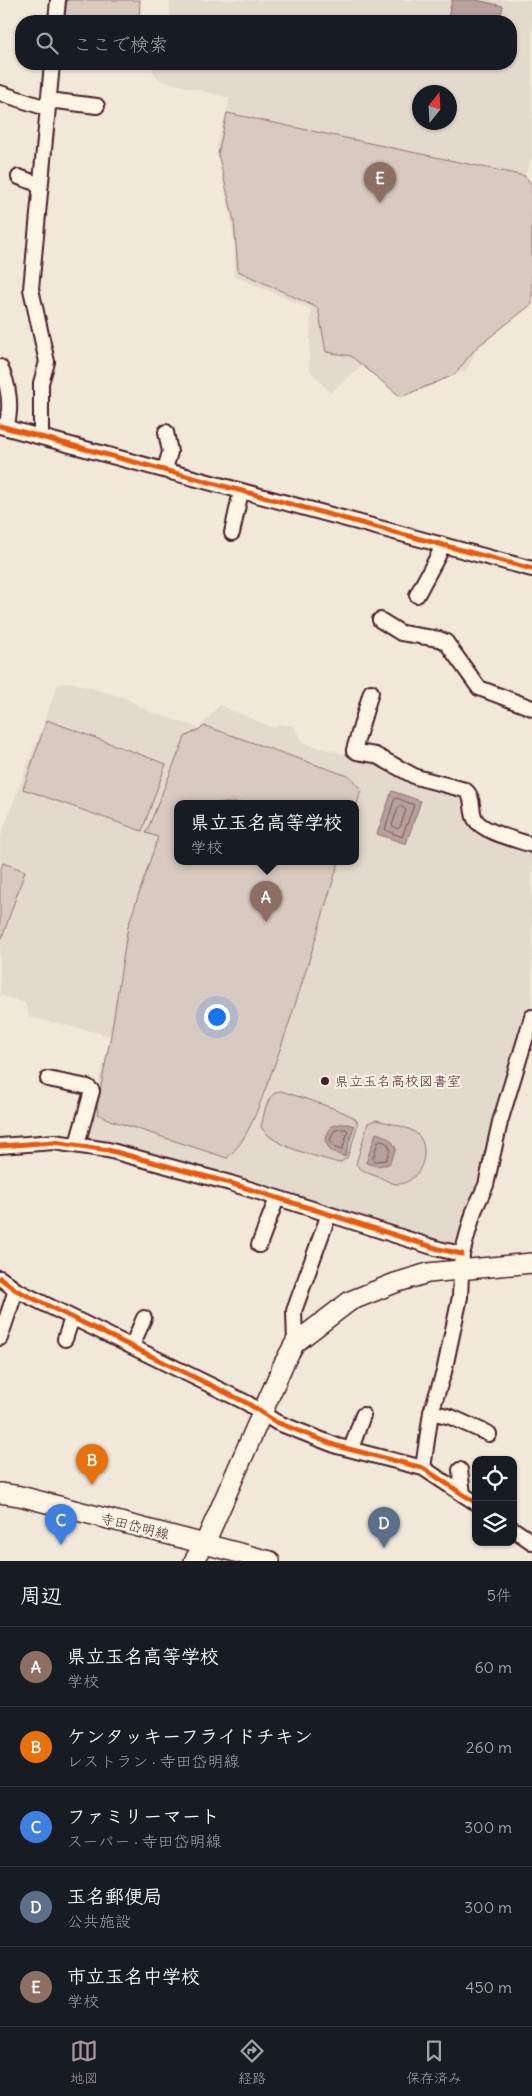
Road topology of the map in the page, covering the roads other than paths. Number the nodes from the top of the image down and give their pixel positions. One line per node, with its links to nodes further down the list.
1 (58, 0): 2 (street)
2 (57, 15)
3 (51, 70): 5 (street)
4 (0, 93): 5 (street)
5 (48, 104): 6 (street); 8 (street)
6 (97, 106)
7 (19, 177): 8 (street)
8 (40, 188): 12 (street)
9 (0, 367): 10 (street)
10 (3, 427): 12 (street)
11 (166, 432): 13 (street)
12 (41, 436): 13 (street)
13 (165, 469): 14 (street)
14 (241, 491): 15 (street); 16 (street)
15 (232, 533)
16 (441, 544): 17 (street); 18 (street)
17 (532, 569)
18 (417, 595)
19 (380, 620): 21 (street)
20 (371, 692): 22 (street)
21 (532, 708)
22 (532, 845)
23 (532, 1019): 30 (street)
24 (48, 1079): 25 (street)
25 (77, 1144): 26 (street); 27 (street)
26 (0, 1146)
27 (277, 1198): 28 (street); 29 (street)
28 (329, 1214): 30 (street); 38 (street)
29 (260, 1245)
30 (462, 1263): 31 (main road); 38 (main road); 40 (street)
31 (532, 1263)
32 (0, 1278): 33 (street)
33 (16, 1290): 34 (street); 36 (street)
34 (72, 1318): 37 (street); 39 (street)
35 (144, 1318): 39 (street)
36 (0, 1338)
37 (65, 1339)
38 (295, 1343): 41 (main road)
39 (132, 1346): 41 (street)
40 (431, 1412): 43 (street); 45 (street)
41 (262, 1413): 44 (street); 52 (main road)
42 (363, 1415): 44 (street)
43 (489, 1434)
44 (351, 1449): 45 (street)
45 (423, 1468): 48 (street)
46 (460, 1470): 48 (street)
47 (0, 1493): 52 (main road, 寺田岱明線)
48 (462, 1494): 49 (street)
49 (473, 1501)
50 (517, 1531): 51 (street)
51 (532, 1540)
52 (205, 1543): 53 (main road); 54 (main road, 寺田岱明線)
53 (194, 1561)
54 (270, 1561)

